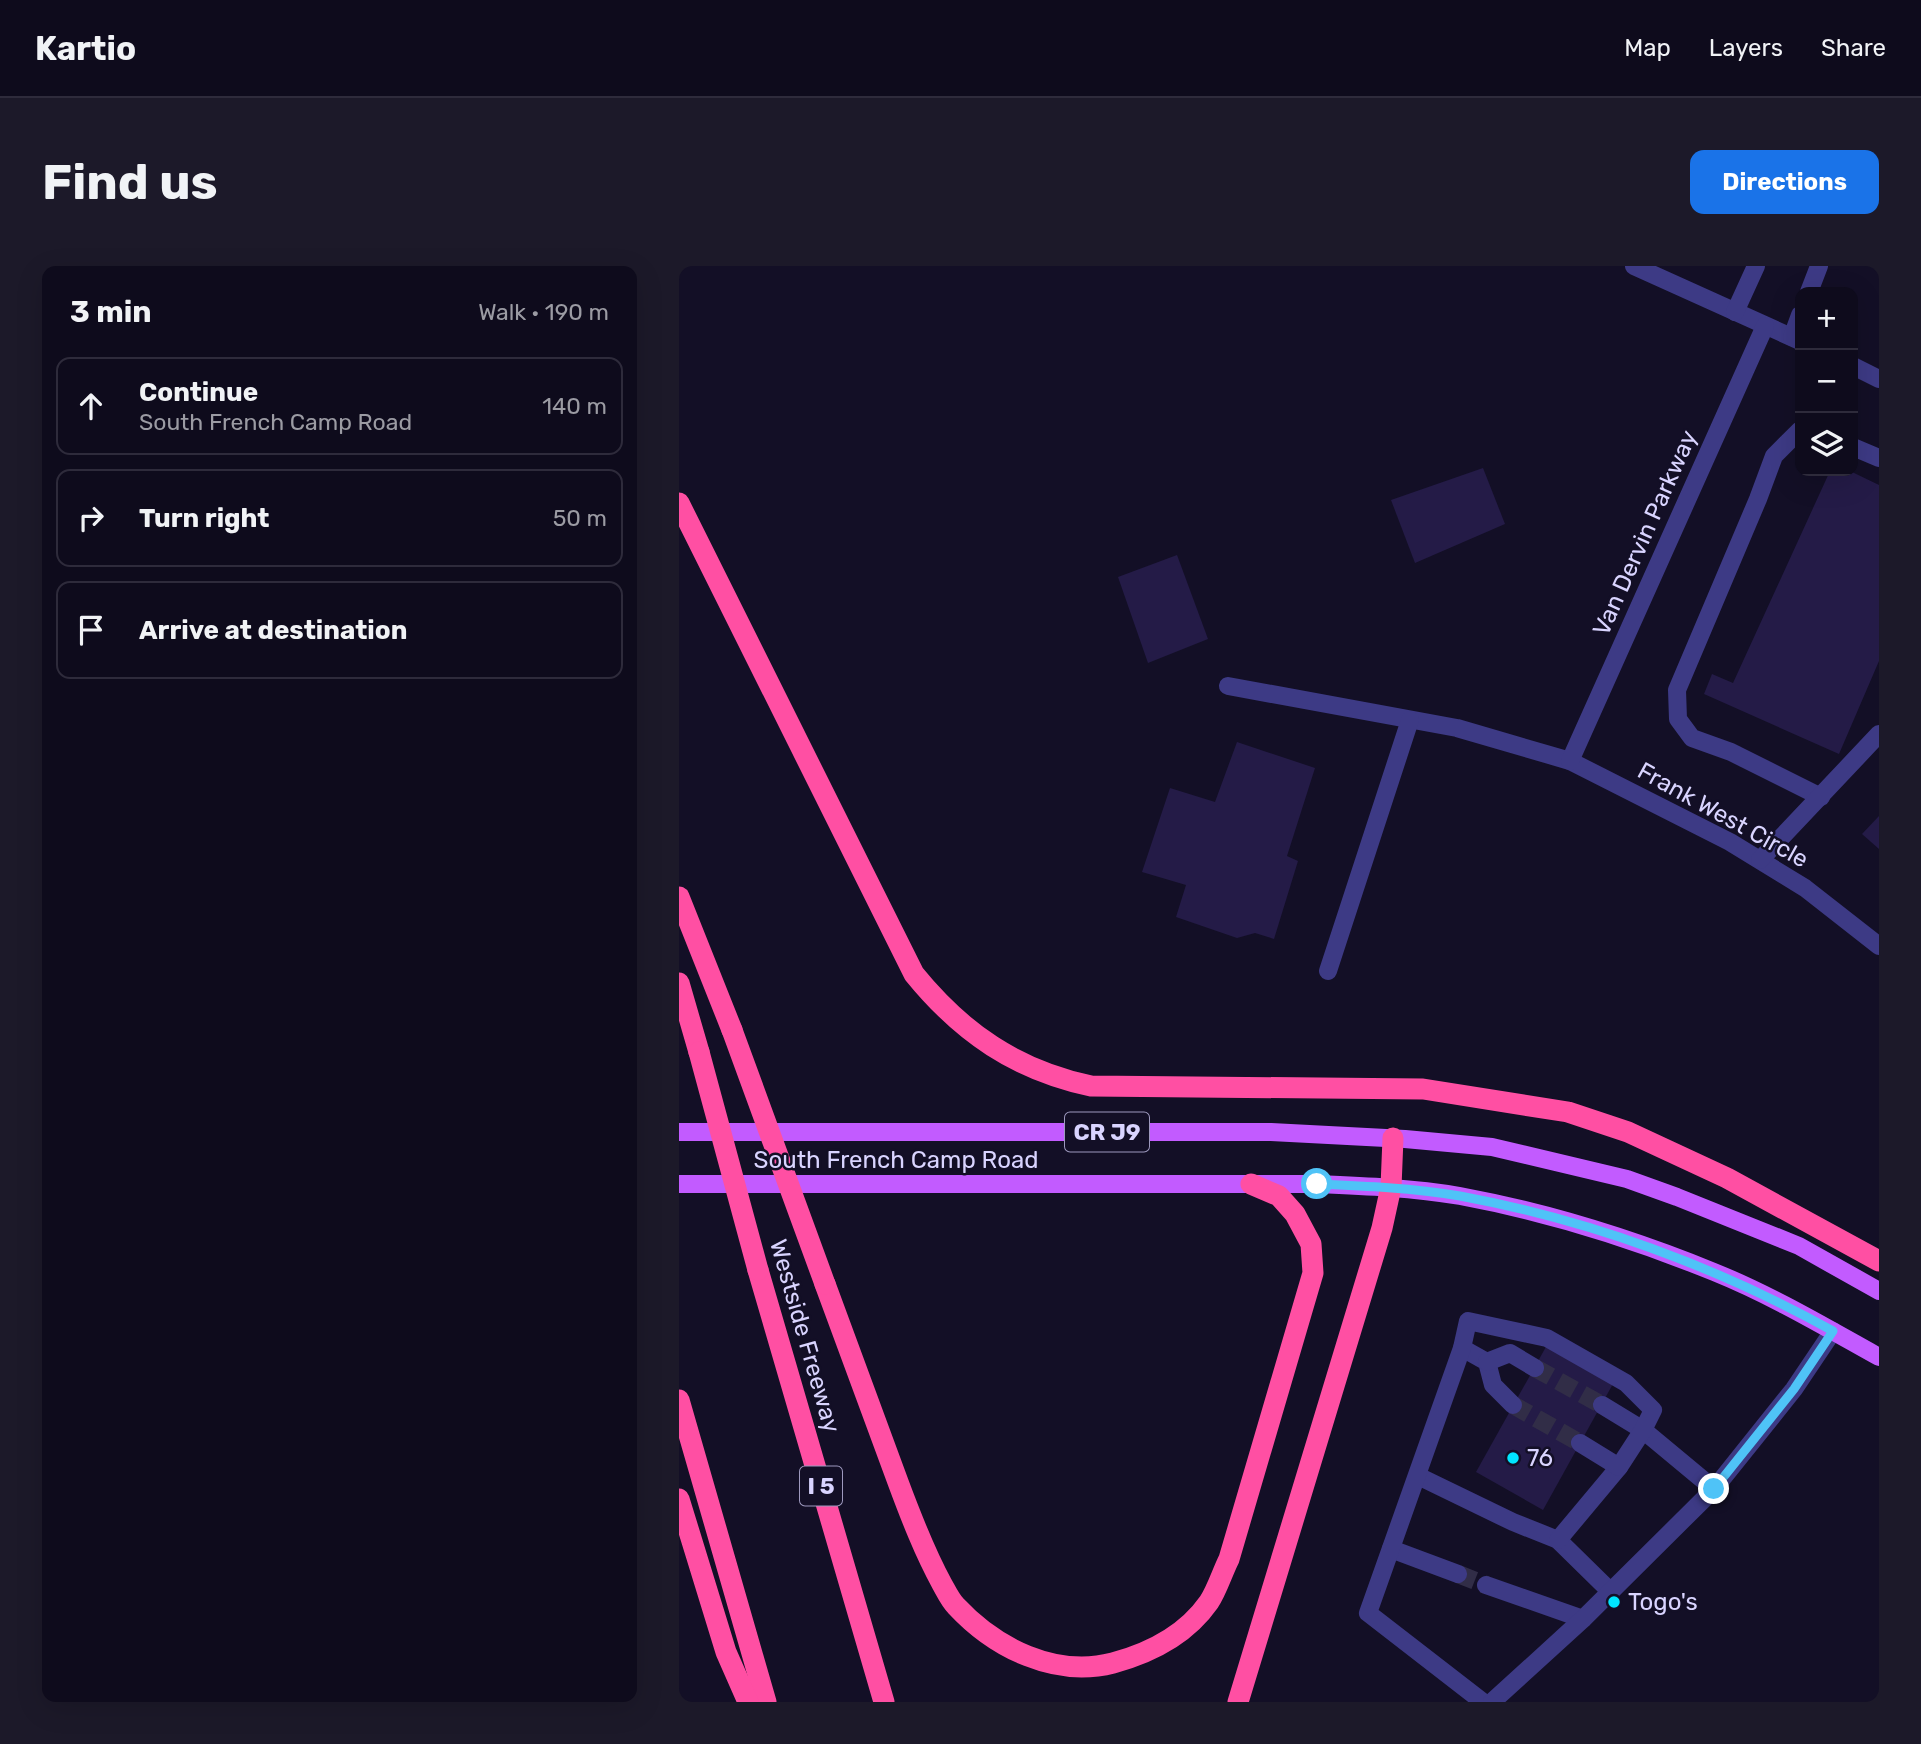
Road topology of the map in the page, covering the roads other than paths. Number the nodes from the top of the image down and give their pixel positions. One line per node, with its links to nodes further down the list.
1 (1634, 266): 5 (street)
2 (1756, 266): 5 (street)
3 (1819, 266): 4 (street)
4 (1811, 287)
5 (1735, 312): 6 (street)
6 (1765, 326): 7 (street); 17 (street, Van Dervin Parkway)
7 (1795, 339)
8 (1858, 368): 9 (street)
9 (1879, 379)
10 (1795, 435): 18 (street)
11 (1858, 449): 12 (street)
12 (1879, 458)
13 (679, 503): 29 (highway)
14 (1228, 686): 15 (street, Frank West Circle)
15 (1410, 720): 17 (street, Frank West Circle); 22 (street)
16 (1879, 734): 18 (street)
17 (1570, 761): 19 (street, Frank West Circle)
18 (1821, 797): 19 (street)
19 (1760, 860): 21 (street, Frank West Circle)
20 (679, 897): 27 (highway, bridge)
21 (1879, 946)
22 (1328, 971)
23 (679, 983): 53 (highway, Westside Freeway / I 5, bridge)
24 (679, 1132): 25 (main road, South French Camp Road / CR J9)
25 (1392, 1138): 28 (highway); 30 (main road, South French Camp Road / CR J9)
26 (679, 1184): 27 (main road, South French Camp Road)
27 (1251, 1184): 28 (main road, South French Camp Road)
28 (1391, 1187): 31 (main road, South French Camp Road); 54 (highway)
29 (1879, 1261)
30 (1879, 1291)
31 (1833, 1331): 33 (main road, South French Camp Road); 43 (street)
32 (1462, 1348): 34 (street); 39 (street); 42 (street)
33 (1879, 1357)
34 (1487, 1362): 35 (street); 37 (street)
35 (1535, 1367)
36 (679, 1400): 52 (highway)
37 (1513, 1405)
38 (1602, 1405): 39 (street)
39 (1643, 1430): 41 (street); 43 (street)
40 (1580, 1443): 41 (street)
41 (1619, 1467): 45 (street)
42 (1418, 1476): 45 (street); 46 (street)
43 (1714, 1489): 49 (street)
44 (679, 1499): 51 (highway)
45 (1558, 1541): 49 (street)
46 (1391, 1549): 47 (street); 55 (street)
47 (1458, 1574)
48 (1486, 1585): 50 (street)
49 (1611, 1592): 50 (street)
50 (1583, 1619): 56 (street)
51 (748, 1702)
52 (766, 1702)
53 (884, 1702)
54 (1238, 1702)
55 (1483, 1702)
56 (1492, 1702)

